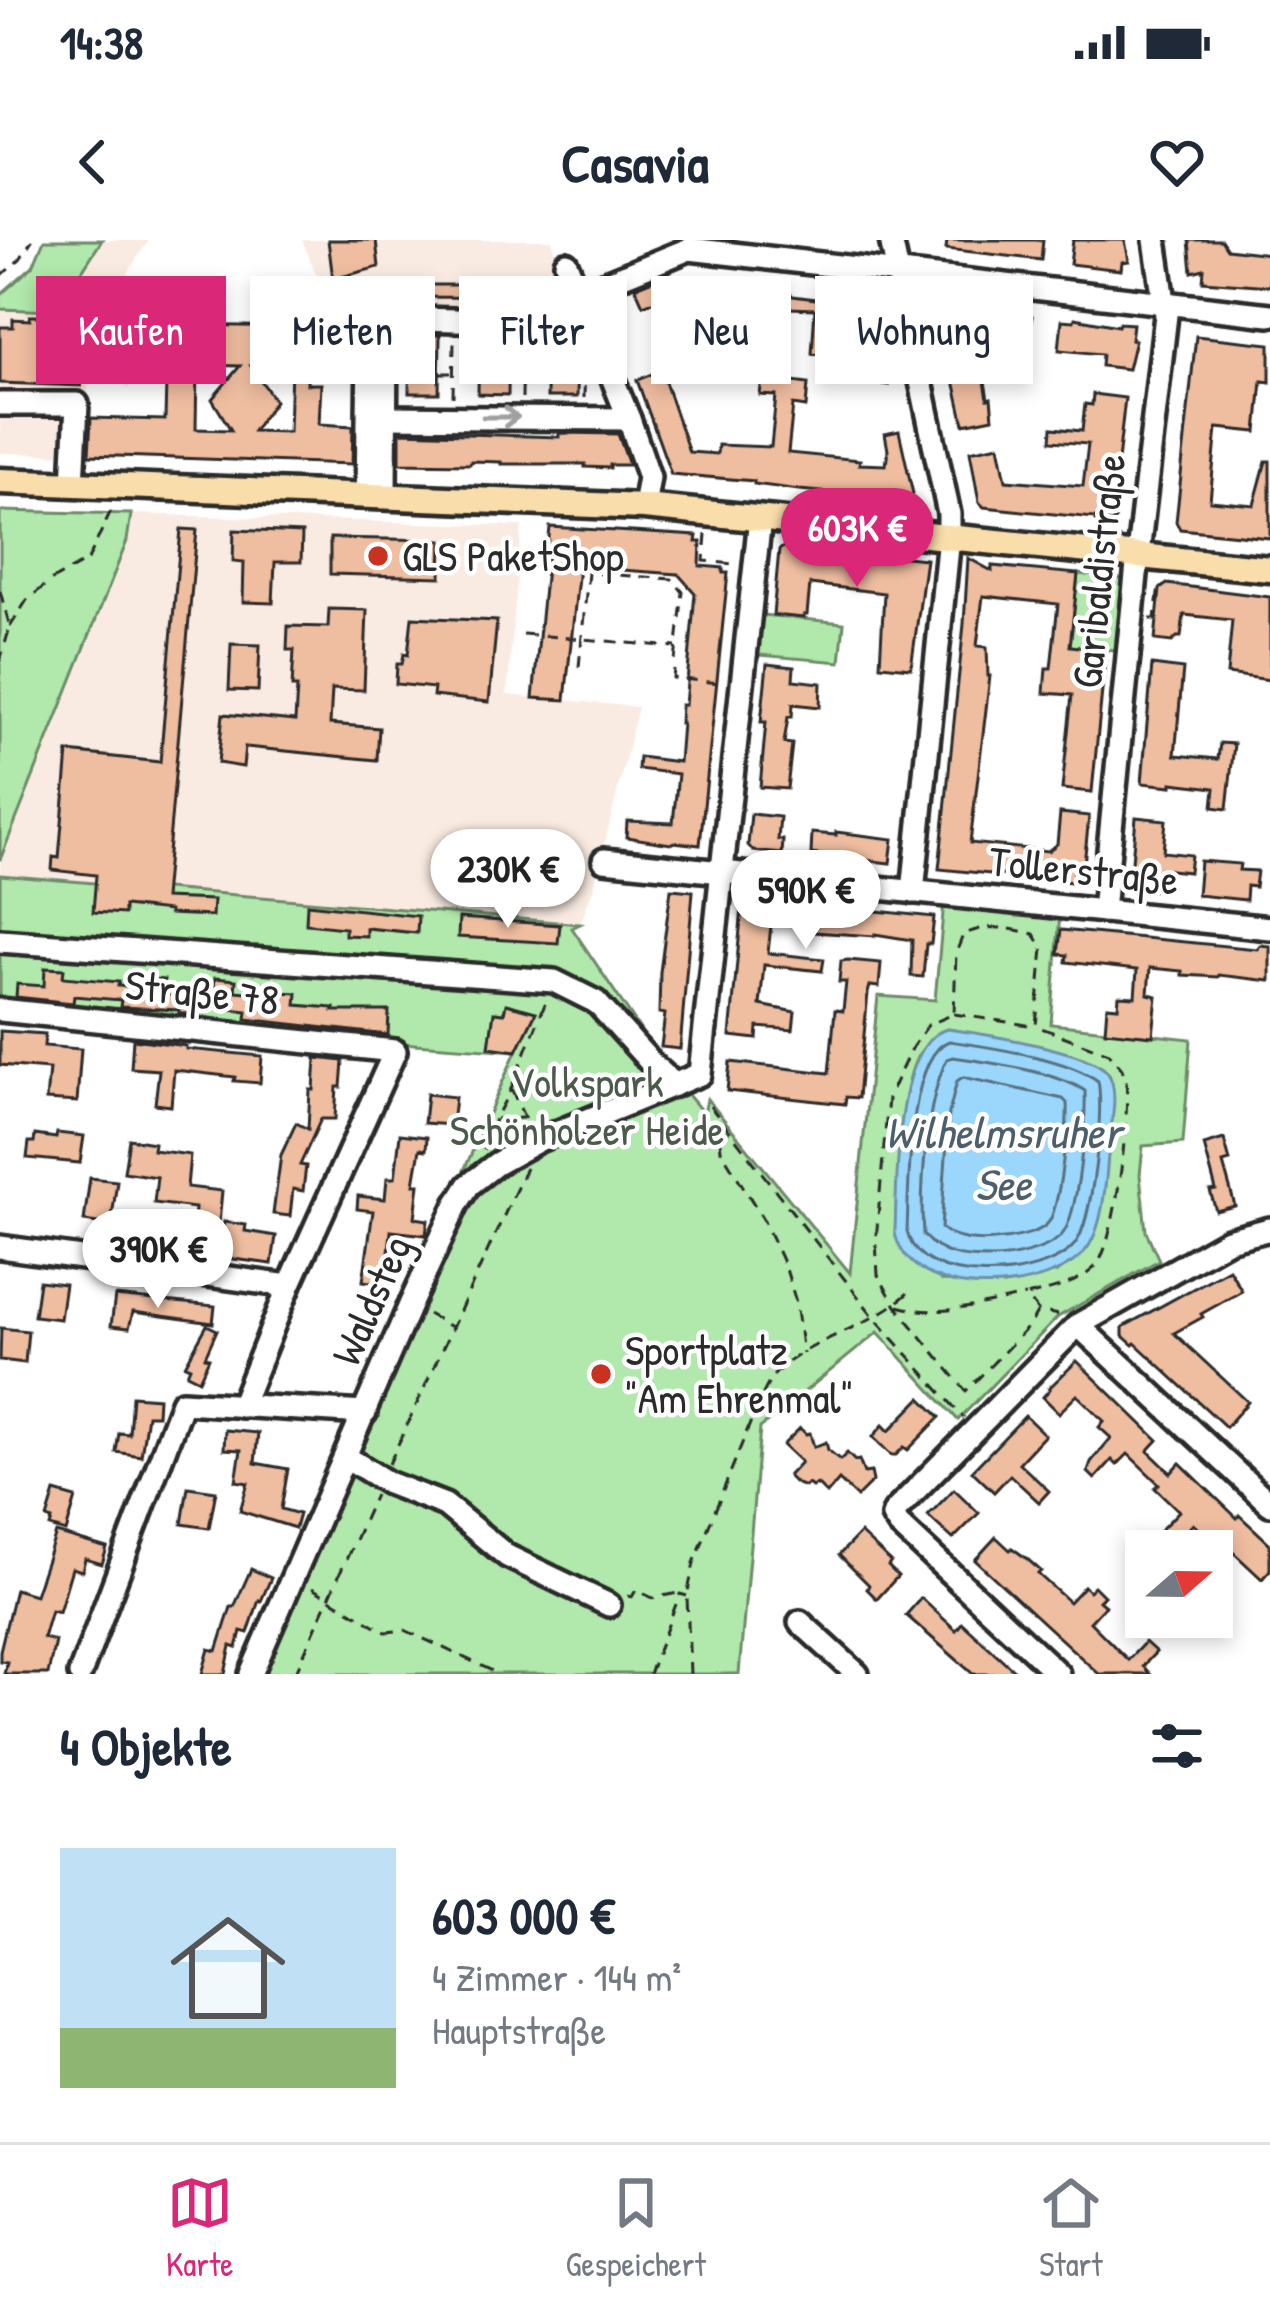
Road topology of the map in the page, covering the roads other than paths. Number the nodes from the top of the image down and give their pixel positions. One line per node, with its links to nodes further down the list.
1 (891, 240): 5 (street)
2 (1156, 240): 8 (street, Garibaldistraße)
3 (687, 245): 5 (street); 7 (street)
4 (566, 263): 6 (street)
5 (898, 273): 8 (street); 21 (street)
6 (571, 276)
7 (620, 276)
8 (1167, 304): 9 (street); 22 (street, Garibaldistraße)
9 (1270, 315)
10 (459, 320): 14 (street)
11 (373, 384): 14 (street)
12 (614, 384): 15 (street)
13 (0, 404): 17 (street)
14 (376, 413): 15 (street, one-way to 15); 18 (street)
15 (629, 419): 19 (street)
16 (0, 482): 17 (main road)
17 (74, 484): 18 (main road)
18 (376, 496): 19 (main road)
19 (644, 507): 20 (main road)
20 (760, 518): 21 (main road); 25 (street)
21 (950, 537): 22 (main road); 26 (street)
22 (1138, 554): 23 (main road); 27 (street, Garibaldistraße)
23 (1270, 568)
24 (604, 860): 25 (street, Tollerstraße)
25 (722, 872): 26 (street, Tollerstraße); 31 (street)
26 (913, 892): 27 (street, Tollerstraße)
27 (1103, 911): 28 (street, Tollerstraße)
28 (1270, 928)
29 (0, 941): 31 (street)
30 (0, 1010): 34 (street, Straße 78)
31 (682, 1082): 37 (street, Waldsteg)
32 (1270, 1229): 35 (street)
33 (0, 1247): 34 (street)
34 (289, 1286): 36 (street)
35 (1072, 1321): 39 (street); 45 (street)
36 (241, 1406): 37 (street); 42 (street)
37 (364, 1413): 38 (street, Waldsteg)
38 (346, 1456): 40 (street); 43 (street, Waldsteg)
39 (1270, 1504)
40 (609, 1605)
41 (800, 1622): 44 (street)
42 (80, 1674)
43 (251, 1674)
44 (857, 1674)
45 (1058, 1674)

